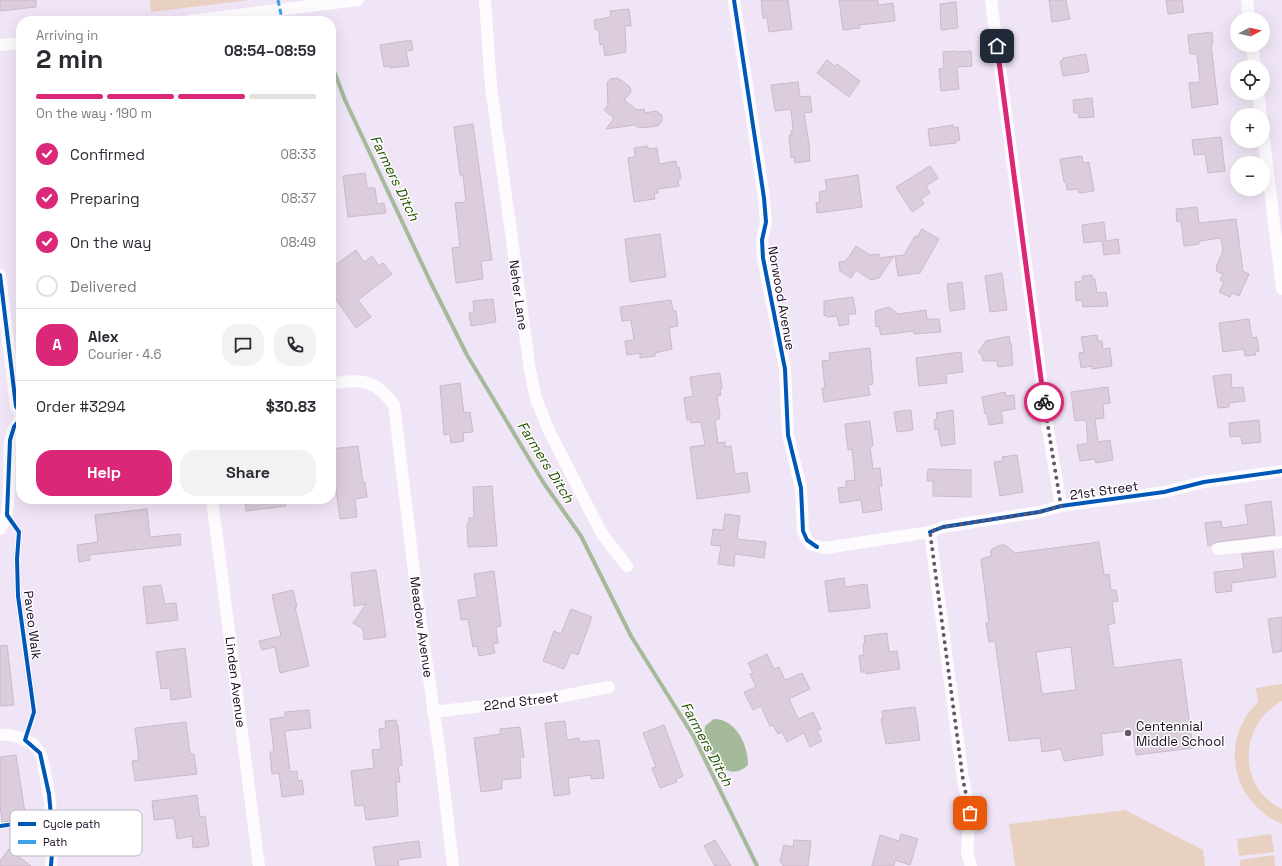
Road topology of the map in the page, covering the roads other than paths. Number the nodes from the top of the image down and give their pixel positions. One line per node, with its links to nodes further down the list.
1 (358, 0): 7 (street)
2 (485, 0): 25 (street, Neher Lane)
3 (734, 0): 23 (street, Norwood Avenue)
4 (991, 0): 19 (street)
5 (1246, 0): 6 (street)
6 (1248, 12)
7 (229, 16)
8 (16, 43): 9 (street)
9 (0, 45)
10 (1265, 148): 12 (street)
11 (0, 275): 13 (street)
12 (1282, 282)
13 (5, 356): 15 (street)
14 (336, 384): 27 (street, Meadow Avenue)
15 (16, 406)
16 (16, 424): 20 (street)
17 (1282, 471): 19 (street, 21st Street)
18 (213, 504): 32 (street, Linden Avenue)
19 (1061, 506): 21 (street, 21st Street)
20 (0, 529)
21 (930, 532): 23 (street, 21st Street); 34 (street)
22 (1282, 542): 24 (street)
23 (817, 547)
24 (1218, 549)
25 (627, 566)
26 (609, 687): 27 (street, 22nd Street)
27 (433, 712): 33 (street, Meadow Avenue)
28 (0, 735): 29 (street)
29 (50, 810)
30 (52, 856): 31 (street)
31 (51, 866)
32 (259, 866)
33 (453, 866)
34 (971, 866)

